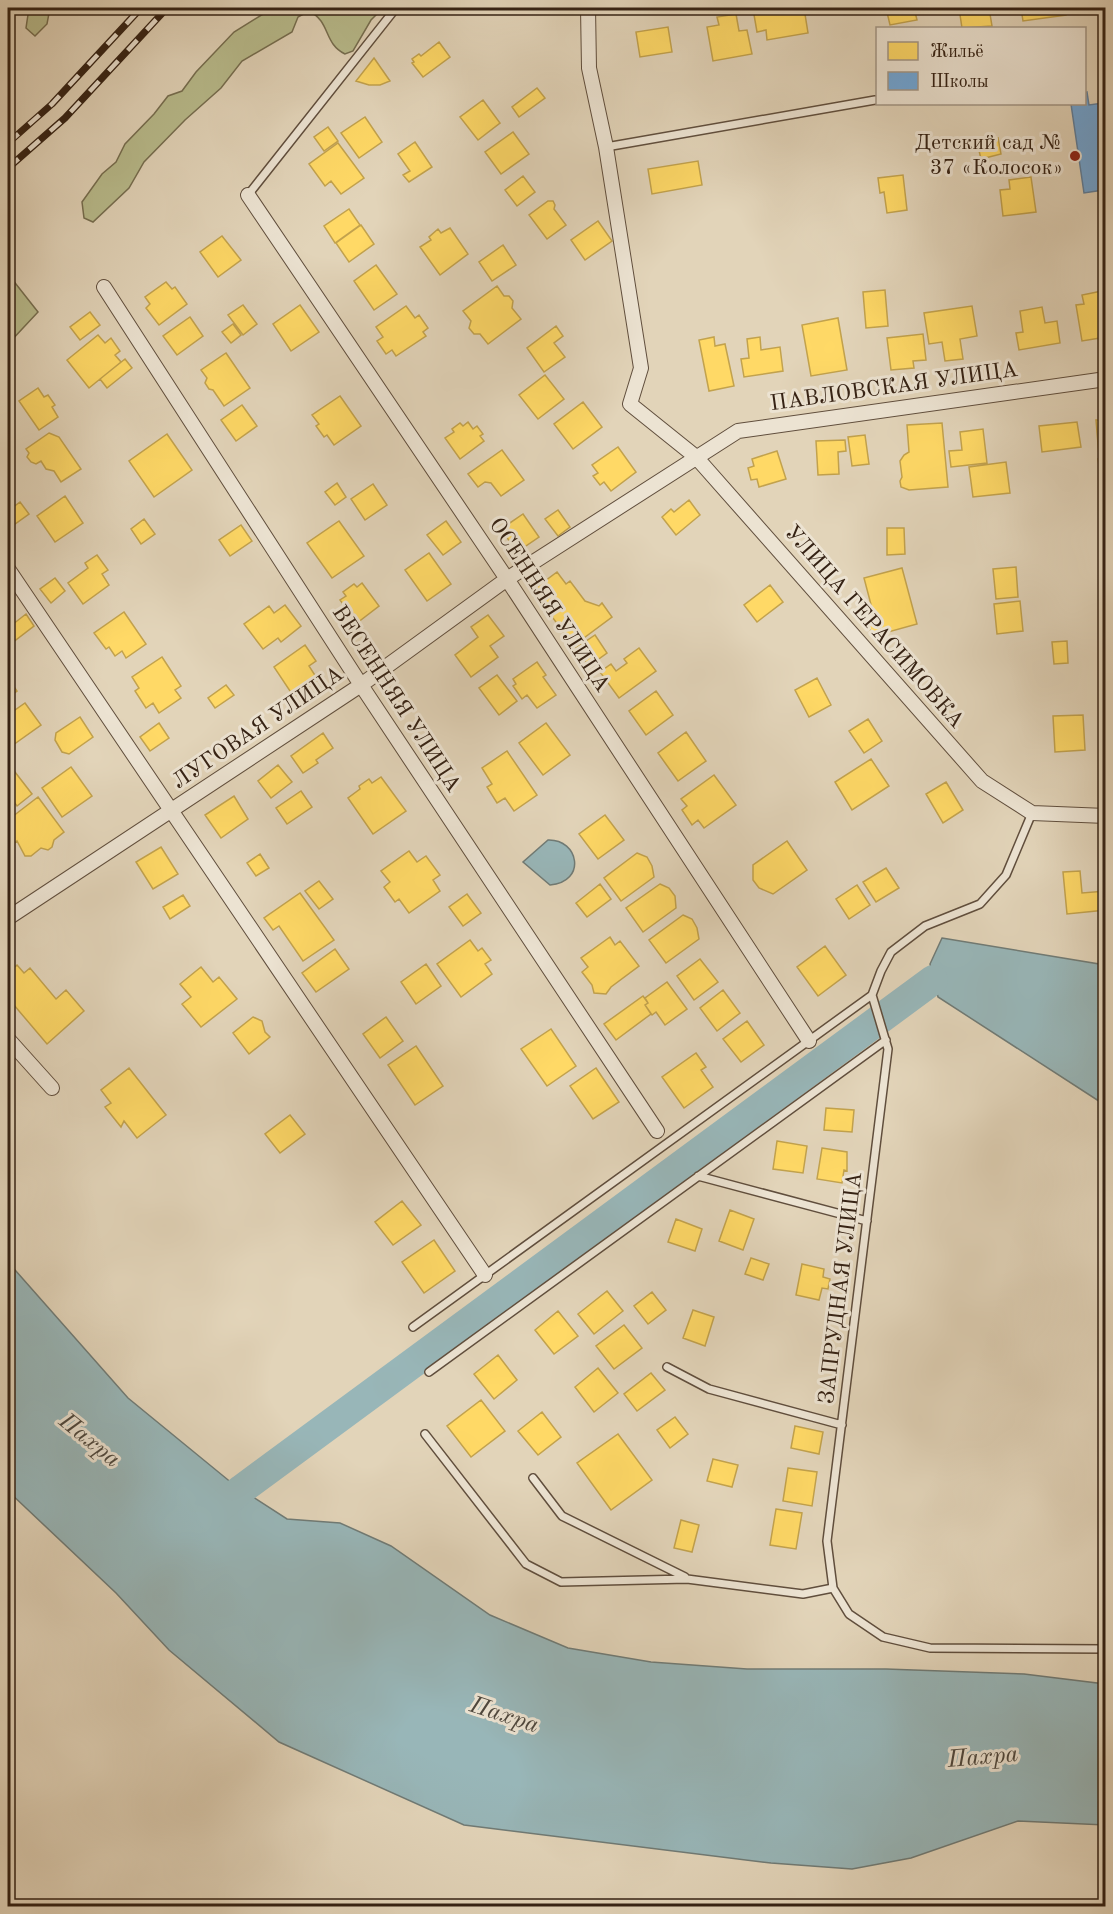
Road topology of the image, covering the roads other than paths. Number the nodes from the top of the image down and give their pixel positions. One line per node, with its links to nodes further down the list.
1 (396, 8): 5 (lane)
2 (588, 8): 4 (street)
3 (875, 100): 4 (lane)
4 (606, 147): 8 (street, УЛИЦА ГЕРАСИМОВКА)
5 (248, 195): 10 (street, ОСЕННЯЯ УЛИЦА)
6 (104, 287): 11 (street, ВЕСЕННЯЯ УЛИЦА)
7 (1106, 378): 8 (street, ПАВЛОВСКАЯ УЛИЦА)
8 (696, 457): 10 (street, ЛУГОВАЯ УЛИЦА); 13 (street, УЛИЦА ГЕРАСИМОВКА)
9 (8, 569): 12 (street, ЛУГОВАЯ УЛИЦА)
10 (507, 579): 11 (street, ЛУГОВАЯ УЛИЦА); 19 (street, ОСЕННЯЯ УЛИЦА)
11 (361, 685): 12 (street, ЛУГОВАЯ УЛИЦА); 21 (street, ВЕСЕННЯЯ УЛИЦА)
12 (172, 811): 15 (street, ЛУГОВАЯ УЛИЦА); 24 (street, ЛУГОВАЯ УЛИЦА)
13 (1032, 813): 14 (street); 16 (lane)
14 (1106, 816)
15 (8, 918)
16 (872, 995): 18 (lane, ЗАПРУДНАЯ УЛИЦА); 19 (lane)
17 (8, 1039): 20 (street)
18 (886, 1040): 22 (lane); 23 (lane, ЗАПРУДНАЯ УЛИЦА)
19 (809, 1041): 24 (lane)
20 (52, 1088)
21 (657, 1131)
22 (698, 1176): 23 (lane); 27 (lane)
23 (867, 1221): 28 (lane, ЗАПРУДНАЯ УЛИЦА)
24 (485, 1275): 25 (lane)
25 (413, 1327)
26 (667, 1367): 28 (lane)
27 (429, 1372)
28 (842, 1425): 32 (lane, ЗАПРУДНАЯ УЛИЦА)
29 (425, 1434): 31 (lane)
30 (533, 1478): 31 (lane)
31 (687, 1579): 32 (lane)
32 (833, 1588): 33 (lane)
33 (1106, 1649)

